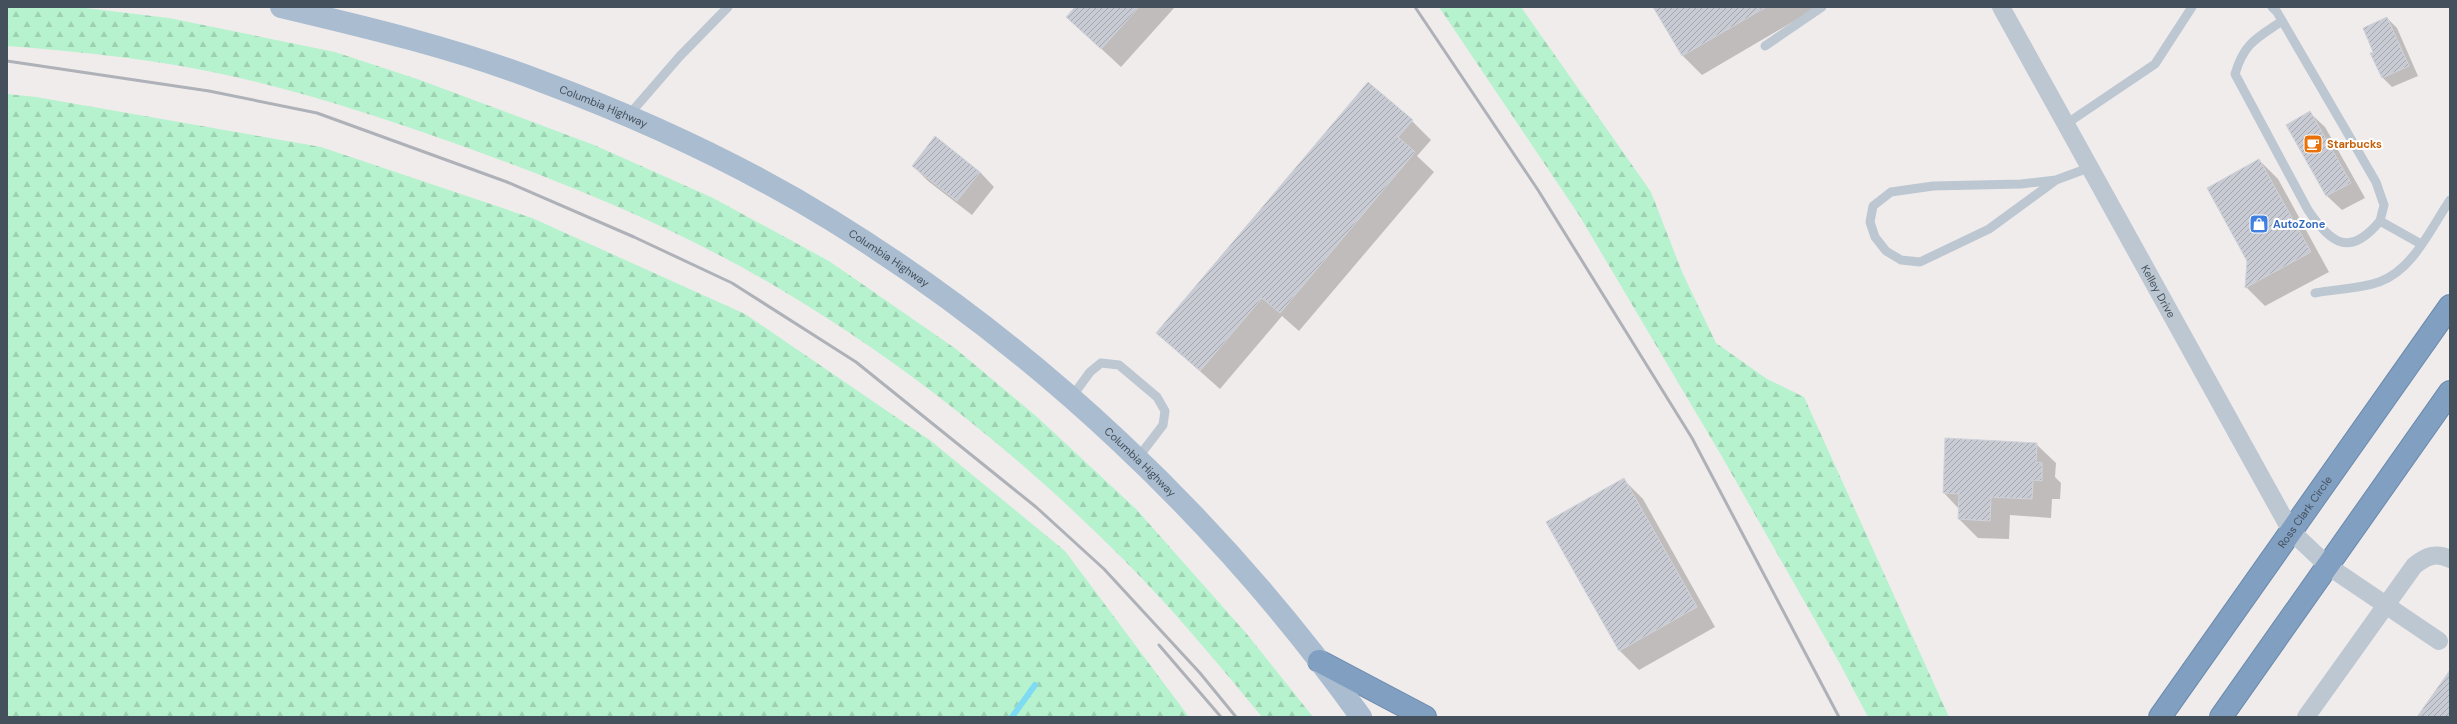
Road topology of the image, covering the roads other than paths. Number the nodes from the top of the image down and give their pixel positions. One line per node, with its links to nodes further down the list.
1 (281, 7): 9 (main road, Columbia Highway)
2 (728, 7): 9 (lane)
3 (1822, 7): 8 (lane)
4 (2001, 7): 10 (street, Kelley Drive)
5 (2192, 7): 10 (lane)
6 (2272, 7): 7 (lane)
7 (2282, 21): 14 (lane); 14 (lane)
8 (1766, 46)
9 (628, 116): 19 (main road, Columbia Highway)
10 (2066, 124): 11 (street, Kelley Drive)
11 (2091, 167): 12 (lane); 21 (street, Kelley Drive)
12 (2056, 180): 12 (lane)
13 (2450, 200): 15 (lane)
14 (2380, 221): 15 (lane)
15 (2421, 244): 16 (lane)
16 (2315, 293)
17 (2450, 306): 21 (highway, Ross Clark Circle)
18 (2450, 392): 23 (highway)
19 (1071, 398): 20 (main road, Columbia Highway); 20 (lane)
20 (1137, 459): 26 (main road, Columbia Highway)
21 (2292, 530): 23 (street, Kelley Drive); 29 (highway, Ross Clark Circle)
22 (2450, 559): 24 (street)
23 (2328, 566): 24 (street, Kelley Drive); 30 (highway)
24 (2386, 604): 25 (street, Kelley Drive); 31 (street)
25 (2439, 641)
26 (1319, 661): 27 (main road, Columbia Highway); 28 (highway)
27 (1362, 717)
28 (1425, 717)
29 (2160, 717)
30 (2221, 717)
31 (2306, 717)

